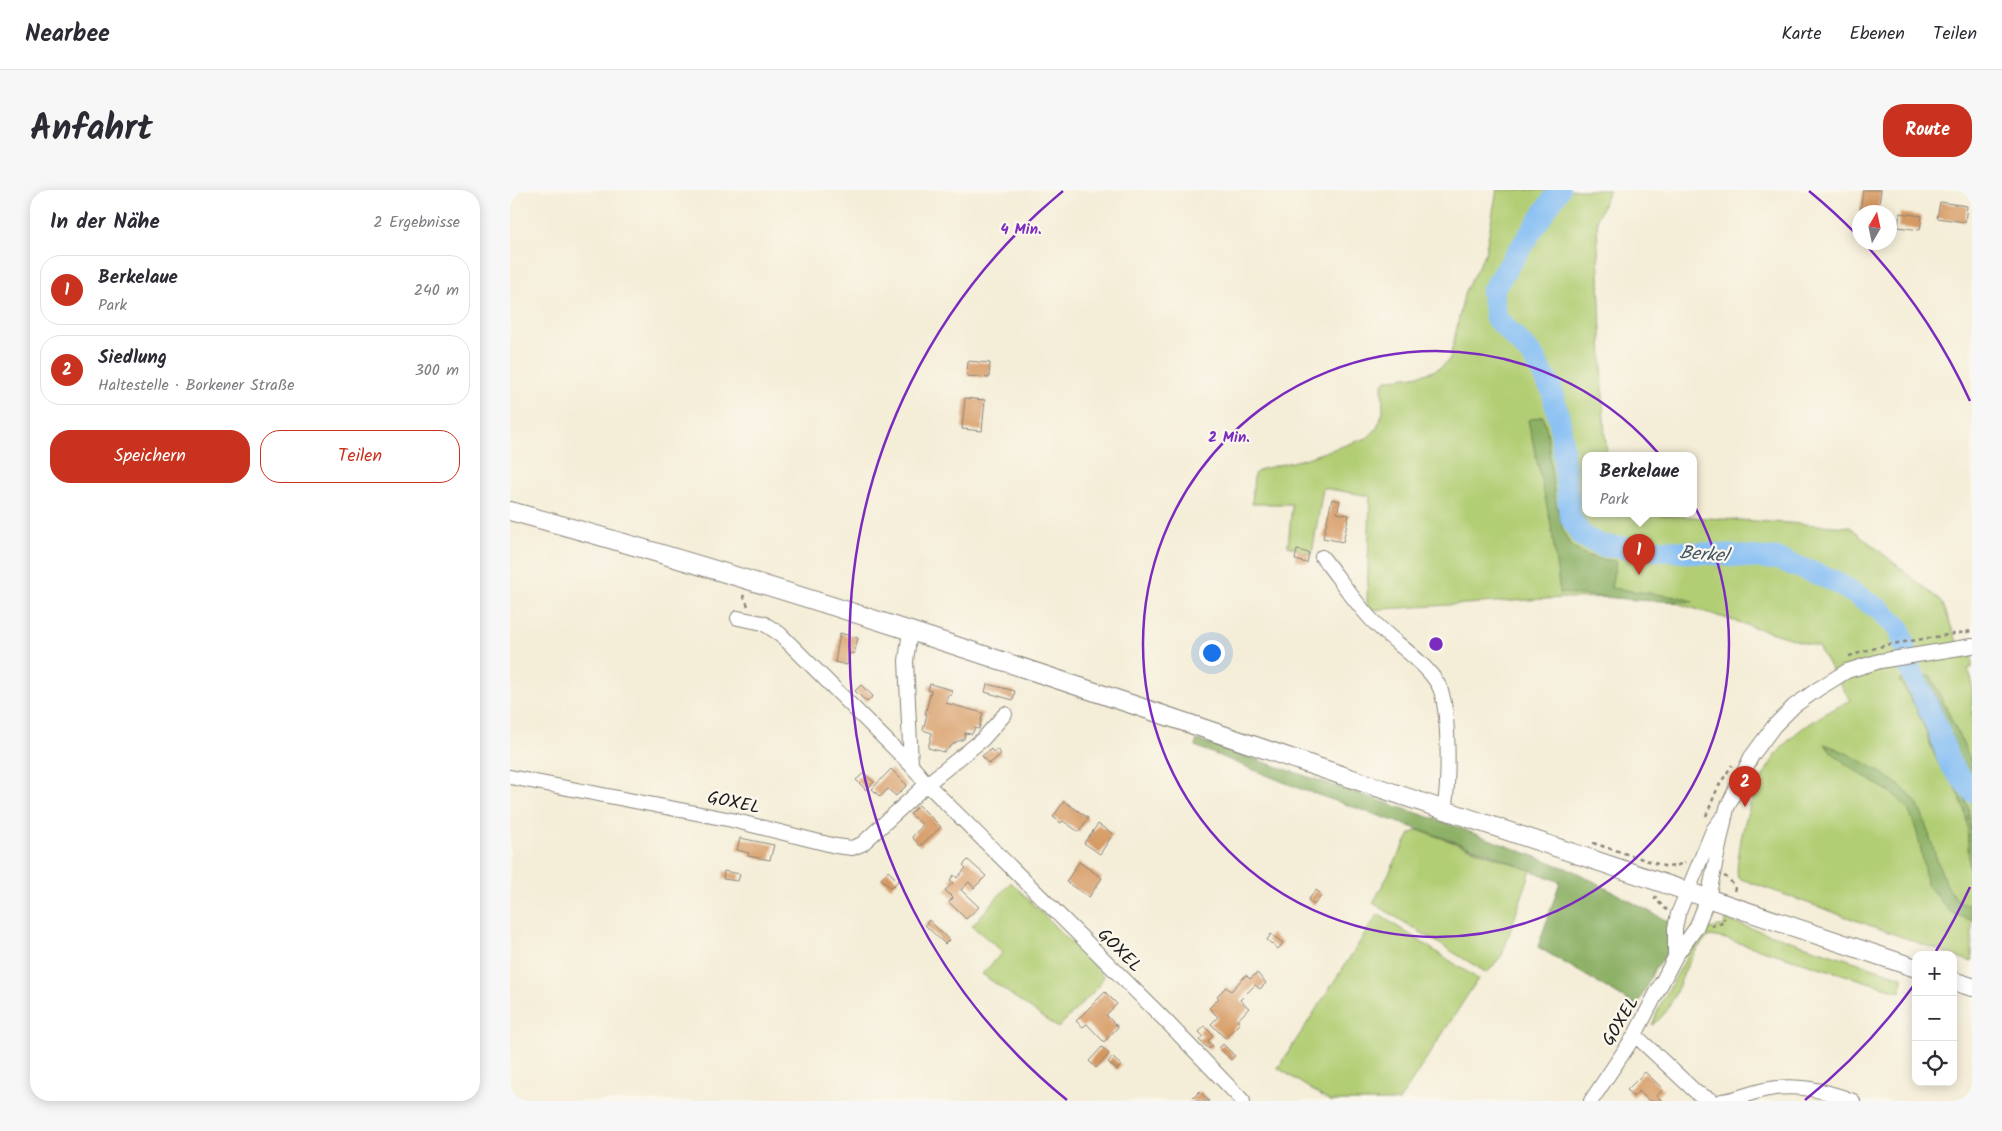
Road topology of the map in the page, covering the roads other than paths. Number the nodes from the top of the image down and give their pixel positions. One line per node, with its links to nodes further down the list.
1 (510, 511): 4 (main road)
2 (1322, 557): 10 (street)
3 (738, 618): 7 (street, GOXEL)
4 (910, 631): 7 (street); 10 (main road)
5 (1972, 646): 11 (street)
6 (1005, 714): 9 (street)
7 (911, 765): 9 (street, GOXEL)
8 (510, 776): 9 (street, GOXEL)
9 (927, 784): 19 (street, GOXEL)
10 (1444, 810): 12 (main road)
11 (1724, 815): 12 (street, GOXEL); 13 (street, GOXEL)
12 (1687, 891): 13 (main road); 14 (street, GOXEL)
13 (1708, 898): 14 (street, GOXEL); 15 (main road)
14 (1675, 958): 18 (street, GOXEL)
15 (1912, 967)
16 (1957, 982): 17 (main road)
17 (1972, 987)
18 (1634, 1035): 20 (street, GOXEL); 21 (street)
19 (1244, 1101)
20 (1592, 1101)
21 (1713, 1101): 22 (street)
22 (1720, 1101): 23 (street)
23 (1853, 1101)

